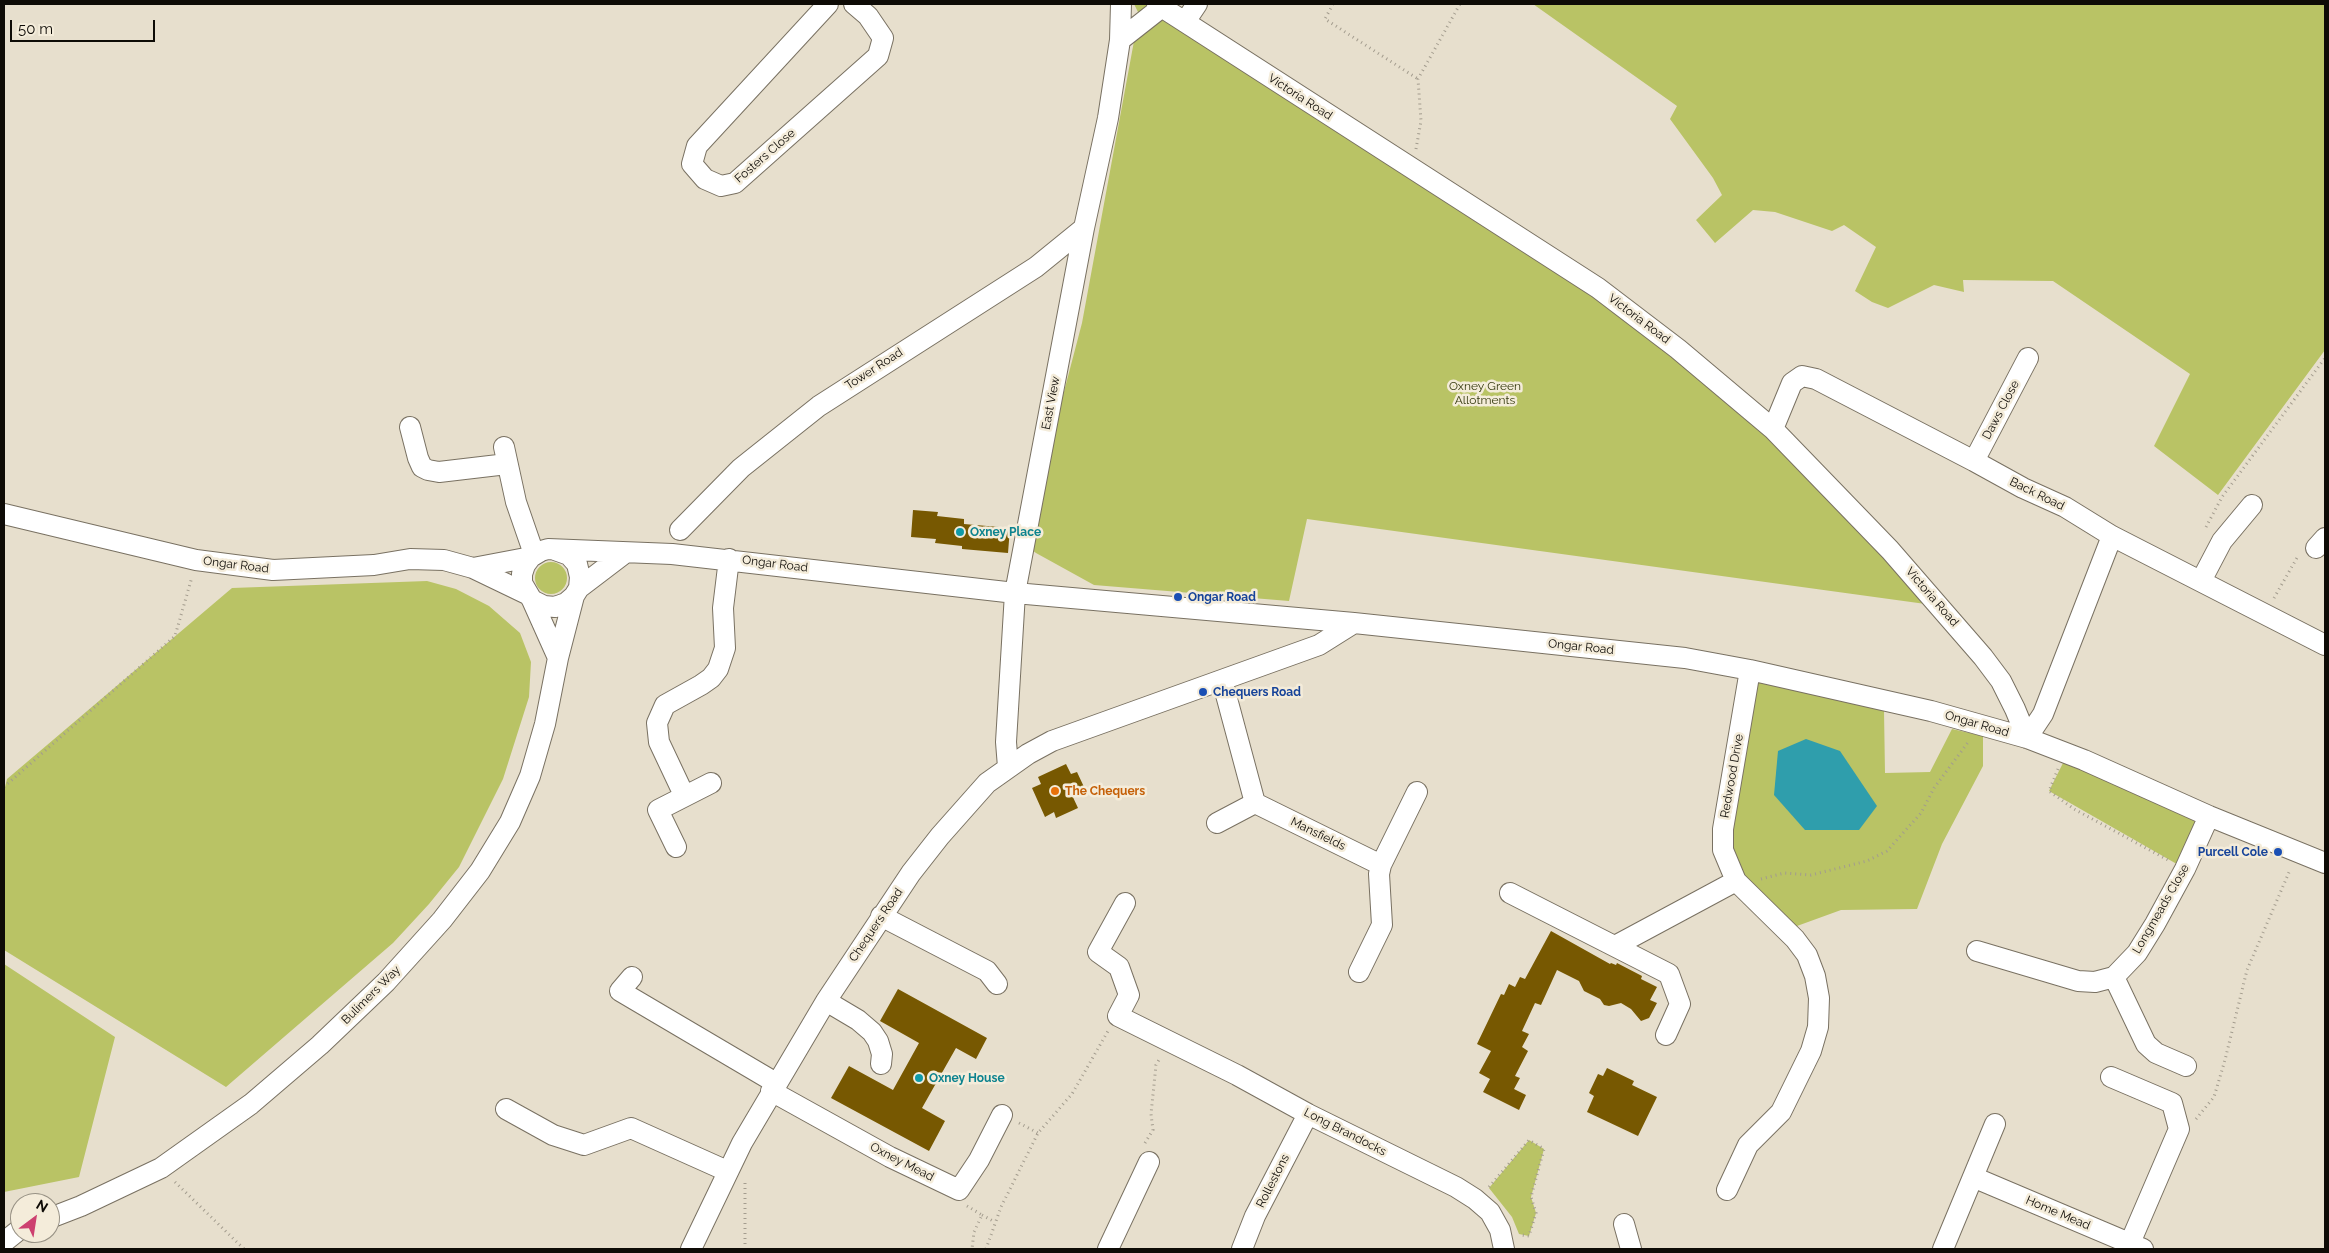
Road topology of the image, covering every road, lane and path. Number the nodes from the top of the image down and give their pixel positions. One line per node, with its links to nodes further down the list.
1 (828, 4): 2 (street, Fosters Close)
2 (854, 4)
3 (1121, 4): 9 (street, East View)
4 (1197, 4): 8 (street)
5 (1333, 4): 10 (path)
6 (1460, 4): 10 (path)
7 (1159, 5): 8 (street, Victoria Road); 9 (street)
8 (1185, 22): 11 (street, Victoria Road)
9 (1120, 40): 12 (street, East View)
10 (1418, 79): 11 (path)
11 (1412, 169): 16 (street, Victoria Road)
12 (1084, 228): 20 (street, Tower Road); 32 (street, East View)
13 (2028, 358): 17 (street, Daws Close)
14 (2325, 358): 21 (path)
15 (410, 427): 26 (street)
16 (1773, 429): 17 (street, Back Road); 41 (street, Victoria Road)
17 (1974, 461): 22 (street, Back Road)
18 (2252, 505): 30 (street)
19 (4, 514): 28 (street, Ongar Road)
20 (680, 530)
21 (2205, 530)
22 (2112, 536): 30 (street, Back Road); 41 (street)
23 (2320, 543): 34 (path)
24 (555, 550): 25 (street, Ongar Road); 26 (street, Ongar Road); 31 (street)
25 (625, 553): 27 (street, Ongar Road); 31 (street, Ongar Road)
26 (532, 555): 29 (street, Ongar Road); 33 (street)
27 (729, 559): 32 (street, Ongar Road); 47 (street)
28 (196, 560): 29 (street, Ongar Road); 45 (path)
29 (473, 568): 33 (street, Ongar Road)
30 (2202, 581): 34 (street, Back Road)
31 (576, 592): 33 (street, Ongar Road); 37 (street, Bulimers Way)
32 (1015, 593): 35 (street, Ongar Road); 43 (street, East View)
33 (529, 597): 37 (street)
34 (2265, 615): 36 (street, Back Road)
35 (1354, 623): 38 (street, Ongar Road); 39 (street, Chequers Road)
36 (2325, 645)
37 (558, 658): 80 (street, Bulimers Way)
38 (1750, 670): 40 (street, Ongar Road); 56 (street, Redwood Drive)
39 (1222, 680): 43 (street, Chequers Road); 48 (street)
40 (1983, 726): 41 (street, Ongar Road); 56 (path)
41 (2027, 738): 42 (street, Ongar Road)
42 (2065, 752): 49 (street, Ongar Road); 55 (path)
43 (1008, 767): 59 (street, Chequers Road)
44 (711, 783): 47 (street)
45 (4, 787)
46 (1417, 792): 54 (street)
47 (684, 795): 51 (street)
48 (1255, 802): 50 (street); 54 (street, Mansfields)
49 (2209, 816): 52 (street, Ongar Road); 55 (street, Longmeads Close)
50 (1217, 823)
51 (676, 847)
52 (2297, 853): 53 (street, Ongar Road); 77 (path)
53 (2325, 864)
54 (1381, 865): 62 (street)
55 (2185, 869): 64 (street, Longmeads Close)
56 (1736, 881): 60 (street); 85 (street, Redwood Drive)
57 (1510, 894): 60 (street)
58 (1124, 903): 67 (street)
59 (881, 916): 65 (street); 66 (street, Chequers Road)
60 (1615, 946): 68 (street)
61 (1977, 951): 64 (street)
62 (1359, 972)
63 (632, 977): 73 (street, Oxney Mead)
64 (2114, 977): 71 (street)
65 (997, 984)
66 (826, 1001): 70 (street); 73 (street, Chequers Road)
67 (1118, 1016): 69 (street, Long Brandocks); 89 (path)
68 (1666, 1035)
69 (1164, 1040): 75 (street, Long Brandocks); 79 (path)
70 (880, 1064)
71 (2186, 1066)
72 (2111, 1078): 92 (street)
73 (774, 1087): 81 (street, Chequers Road); 84 (street, Oxney Mead)
74 (506, 1109): 81 (street)
75 (1308, 1114): 86 (street, Long Brandocks); 99 (street, Rollestons)
76 (1002, 1115): 84 (street)
77 (2193, 1123)
78 (1995, 1124): 82 (street)
79 (1150, 1162): 98 (street)
80 (161, 1168): 87 (street, Bulimers Way); 93 (path)
81 (727, 1171): 94 (street, Chequers Road)
82 (1973, 1177): 92 (street, Home Mead); 101 (street)
83 (745, 1182): 95 (path)
84 (958, 1190): 88 (path)
85 (1728, 1190)
86 (1475, 1199): 91 (street, Long Brandocks); 91 (path)
87 (60, 1214)
88 (982, 1215): 89 (path); 96 (path)
89 (995, 1222): 97 (path)
90 (1624, 1224): 100 (street)
91 (1503, 1242)
92 (2137, 1246)
93 (244, 1249)
94 (692, 1249)
95 (745, 1249)
96 (972, 1249)
97 (986, 1249)
98 (1108, 1249)
99 (1242, 1249)
100 (1631, 1249)
101 (1943, 1249)

